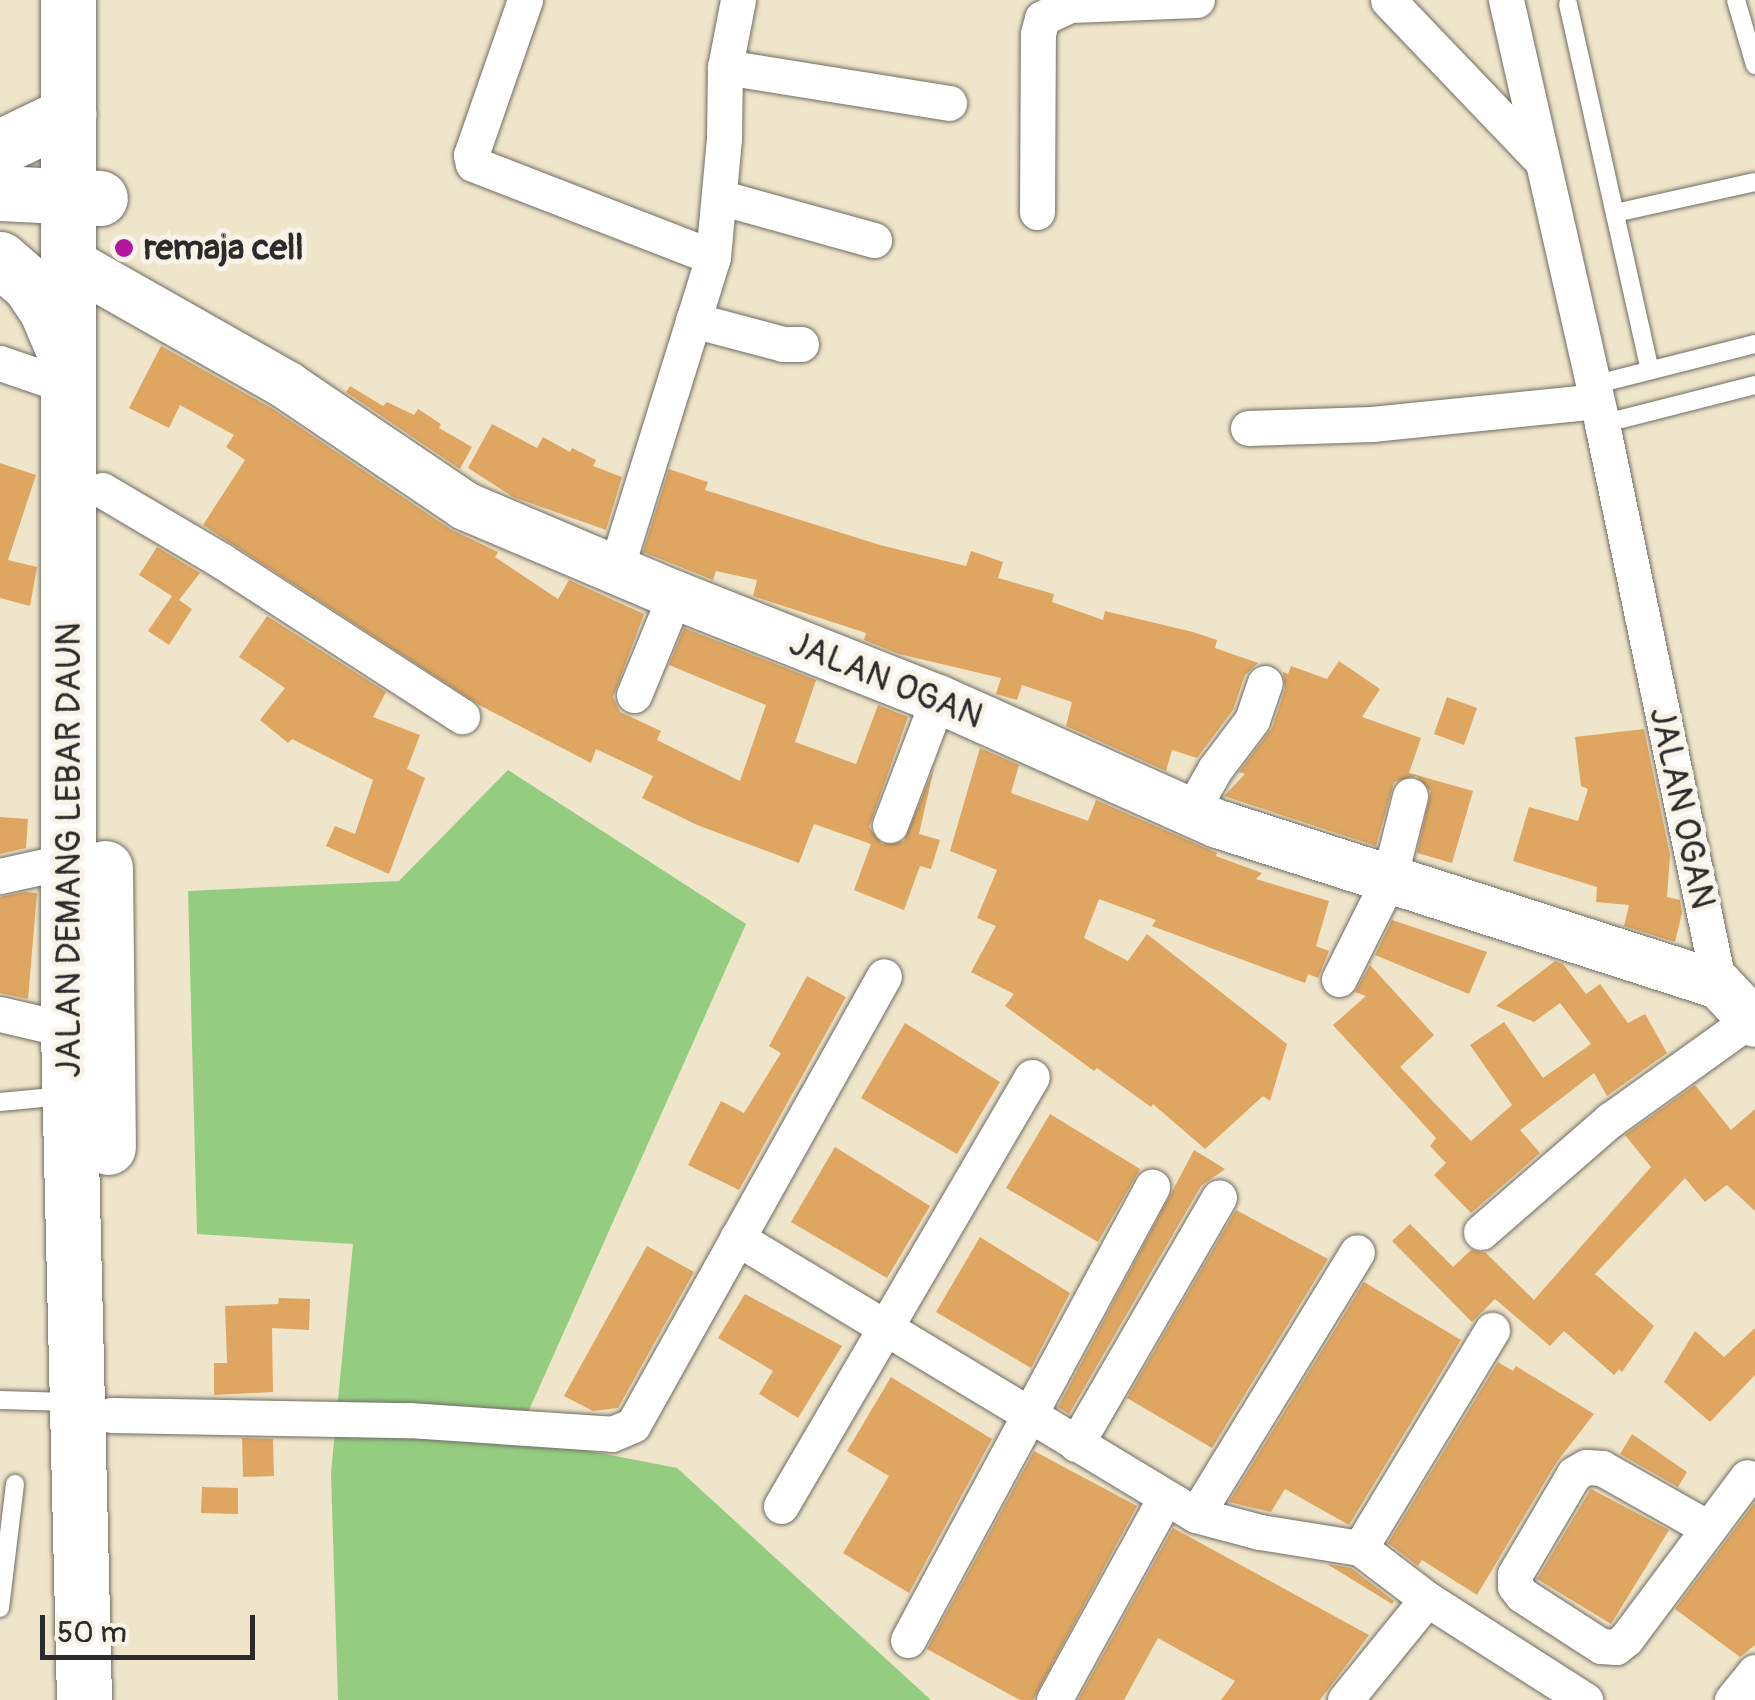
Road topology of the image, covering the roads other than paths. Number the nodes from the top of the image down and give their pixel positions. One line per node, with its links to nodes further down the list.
1 (68, 0): 14 (highway, JALAN DEMANG LEBAR DAUN)
2 (101, 0): 23 (highway, JALAN DEMANG LEBAR DAUN)
3 (525, 0): 25 (street)
4 (738, 0): 12 (street)
5 (1197, 0): 9 (street)
6 (1388, 0): 16 (street)
7 (1506, 0): 16 (street, JALAN OGAN)
8 (1736, 0): 11 (lane)
9 (1133, 1): 20 (street)
10 (1568, 4): 21 (lane)
11 (1755, 65)
12 (725, 67): 13 (street); 19 (street)
13 (949, 102)
14 (70, 114): 15 (highway); 23 (highway, JALAN DEMANG LEBAR DAUN)
15 (0, 147)
16 (1543, 162): 34 (street, JALAN OGAN)
17 (1755, 182): 21 (lane)
18 (0, 193): 23 (highway)
19 (718, 198): 24 (street); 25 (street)
20 (1037, 212)
21 (1615, 213): 31 (lane)
22 (0, 225): 23 (highway)
23 (85, 235): 32 (highway, JALAN DEMANG LEBAR DAUN); 36 (highway, JALAN DEMANG LEBAR DAUN); 37 (main road, JALAN OGAN)
24 (874, 240)
25 (712, 257): 27 (street)
26 (0, 260): 32 (highway)
27 (693, 320): 28 (street); 37 (street)
28 (802, 344)
29 (1755, 344): 31 (lane)
30 (0, 362): 32 (street)
31 (1650, 370): 34 (lane)
32 (70, 376): 46 (highway, JALAN DEMANG LEBAR DAUN)
33 (1755, 385): 34 (lane)
34 (1597, 403): 35 (street); 51 (street, JALAN OGAN)
35 (1248, 428)
36 (102, 490): 42 (street); 66 (highway, JALAN DEMANG LEBAR DAUN)
37 (616, 568): 38 (main road, JALAN OGAN)
38 (676, 596): 40 (street); 41 (main road, JALAN OGAN)
39 (1265, 682): 44 (street)
40 (634, 695)
41 (938, 698): 44 (main road, JALAN OGAN); 45 (street)
42 (462, 716)
43 (1410, 796): 48 (street)
44 (1190, 812): 48 (main road, JALAN OGAN)
45 (890, 825)
46 (68, 861): 47 (street); 54 (highway, JALAN DEMANG LEBAR DAUN)
47 (0, 876)
48 (1389, 879): 50 (street); 51 (main road, JALAN OGAN)
49 (884, 976): 61 (street)
50 (1340, 979)
51 (1719, 984): 53 (main road, JALAN OGAN)
52 (0, 1014): 54 (street)
53 (1753, 1021): 60 (street)
54 (68, 1030): 56 (highway, JALAN DEMANG LEBAR DAUN)
55 (1032, 1078): 63 (street)
56 (70, 1095): 57 (lane); 66 (highway, JALAN DEMANG LEBAR DAUN)
57 (0, 1102)
58 (1152, 1188): 67 (street)
59 (1219, 1197): 68 (street)
60 (1481, 1232)
61 (737, 1238): 63 (street); 66 (street)
62 (1358, 1252): 72 (street)
63 (886, 1329): 67 (street); 71 (street)
64 (1492, 1330): 74 (street)
65 (0, 1400): 66 (lane)
66 (95, 1409): 81 (highway, JALAN DEMANG LEBAR DAUN); 82 (highway, JALAN DEMANG LEBAR DAUN)
67 (1025, 1416): 68 (street); 78 (street)
68 (1076, 1444): 72 (street)
69 (1747, 1477): 73 (street)
70 (15, 1484): 76 (lane)
71 (781, 1506)
72 (1180, 1506): 74 (street); 83 (street)
73 (1708, 1528): 77 (street); 77 (street)
74 (1360, 1548): 75 (street)
75 (1427, 1599): 79 (street); 84 (street)
76 (0, 1608)
77 (1563, 1622): 79 (street)
78 (908, 1640)
79 (1534, 1665): 85 (street)
80 (1755, 1672): 86 (street)
81 (84, 1700)
82 (117, 1700)
83 (1054, 1700)
84 (1345, 1700)
85 (1585, 1700)
86 (1732, 1700)

